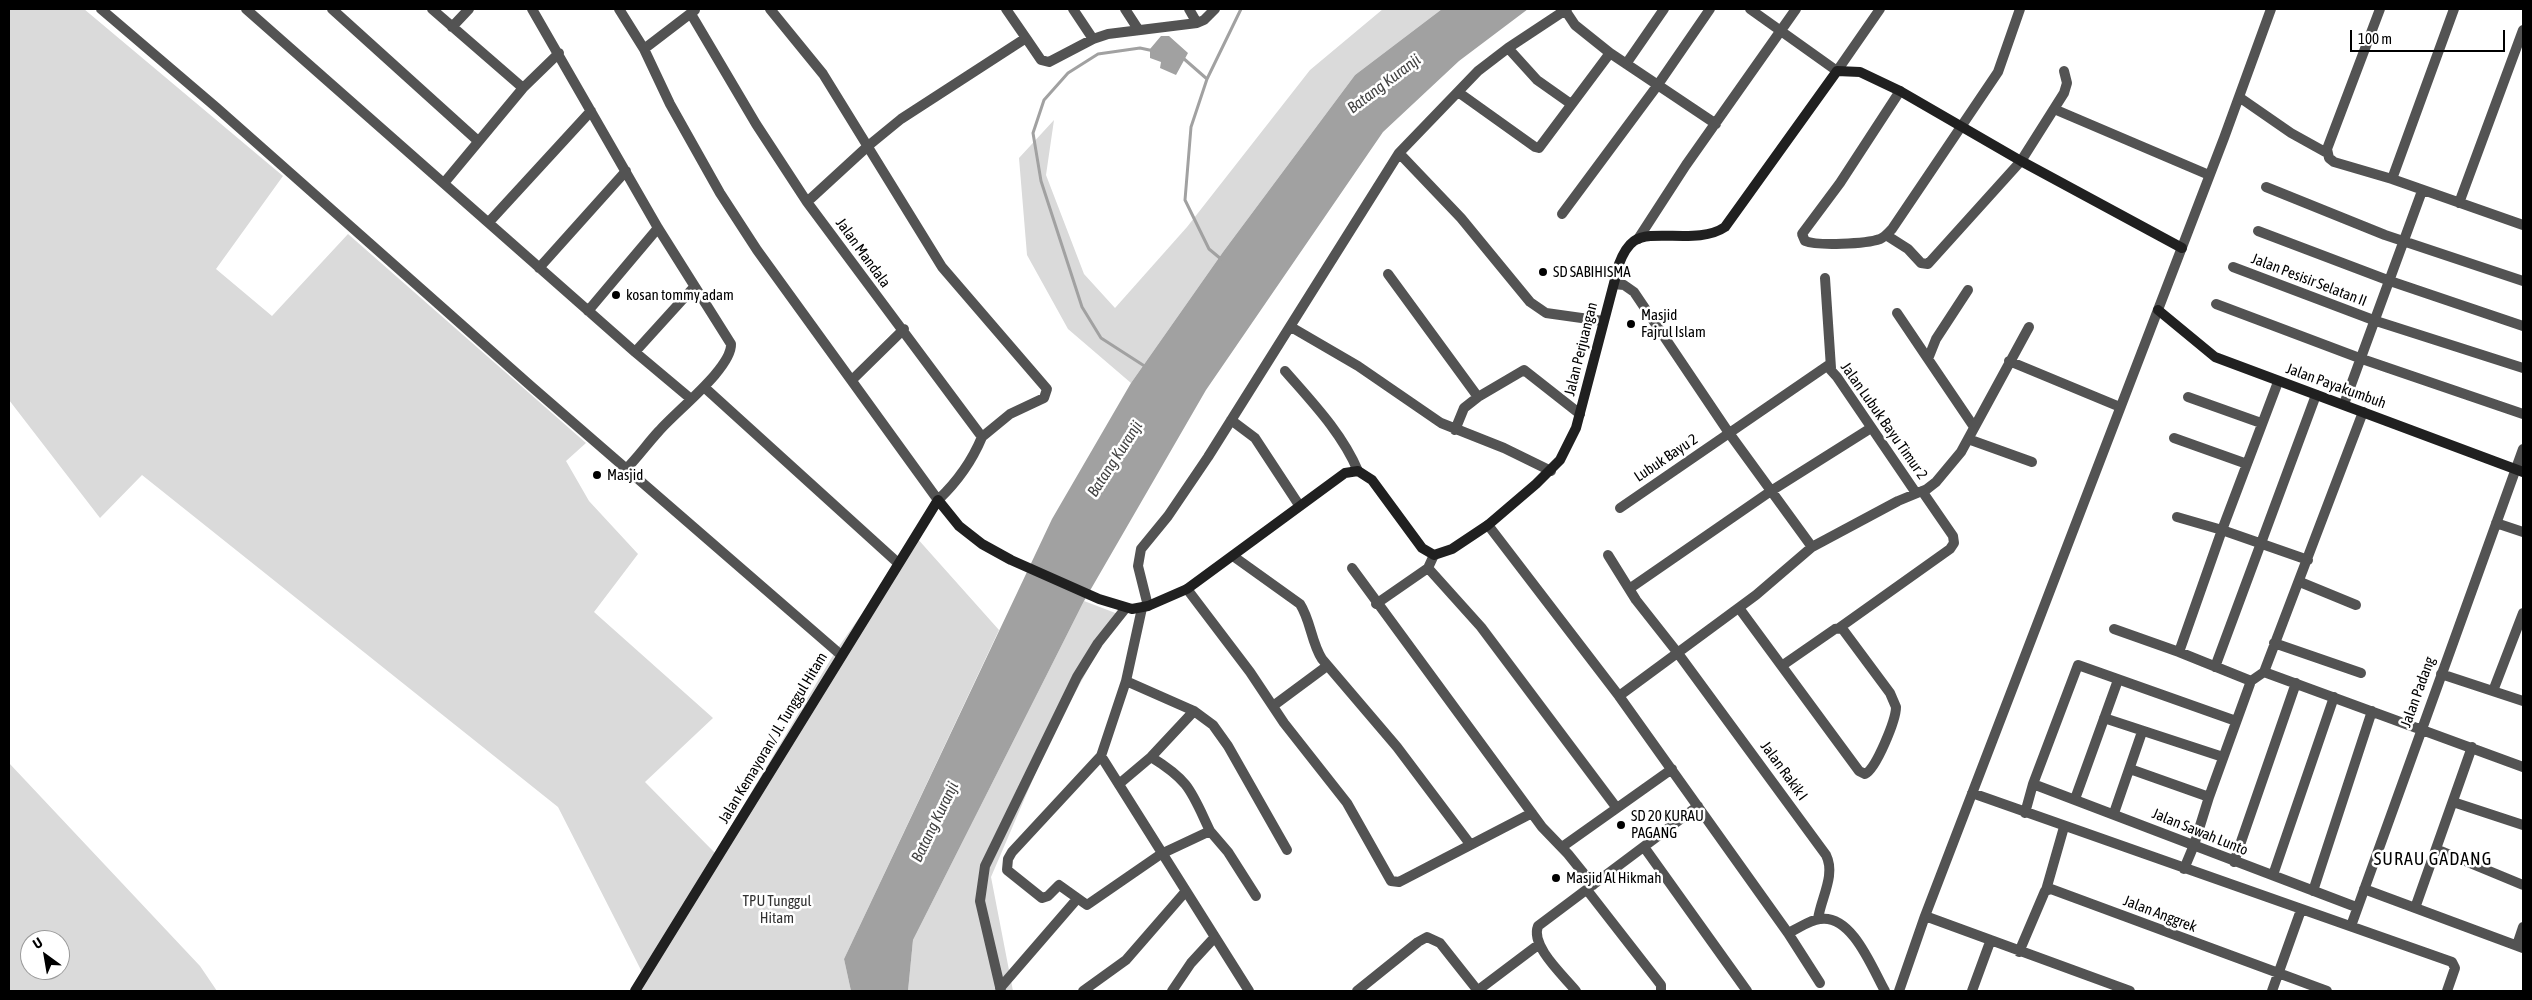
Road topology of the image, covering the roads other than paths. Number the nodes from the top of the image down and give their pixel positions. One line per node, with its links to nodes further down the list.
1 (100, 9): 121 (street)
2 (246, 9): 57 (street)
3 (333, 9): 49 (street)
4 (432, 9): 26 (street)
5 (469, 9): 26 (street)
6 (532, 9): 34 (street)
7 (619, 9): 33 (street)
8 (770, 9): 50 (street)
9 (1006, 9): 30 (street)
10 (1073, 9): 31 (street)
11 (1125, 9): 27 (street)
12 (1189, 9): 25 (street)
13 (1215, 9): 25 (street)
14 (1566, 9): 32 (street); 35 (street)
15 (1664, 9): 36 (street)
16 (1710, 9): 39 (street)
17 (1750, 9): 28 (street)
18 (1796, 9): 28 (street)
19 (1880, 9): 37 (street)
20 (2020, 9): 48 (street)
21 (2271, 9): 43 (street)
22 (2380, 9): 52 (street)
23 (2454, 9): 56 (street)
24 (693, 11): 33 (street); 60 (street, Jalan Mandala)
25 (1197, 23): 27 (street)
26 (452, 26): 40 (street)
27 (1138, 29): 31 (street)
28 (1780, 30): 37 (street); 47 (street)
29 (2523, 30): 61 (street)
30 (1026, 38): 31 (street); 50 (street)
31 (1093, 38)
32 (1508, 48): 42 (street); 44 (street)
33 (644, 49): 97 (street)
34 (559, 53): 40 (street); 46 (street)
35 (1610, 53): 36 (street); 44 (street)
36 (1626, 64): 39 (street)
37 (1836, 71): 41 (street); 68 (street)
38 (2064, 71): 45 (street)
39 (1657, 86): 47 (street); 62 (street)
40 (523, 88): 49 (street)
41 (1900, 91): 48 (street); 67 (street)
42 (1458, 92): 44 (street); 51 (street)
43 (2239, 97): 52 (street); 55 (street)
44 (1571, 104)
45 (2054, 109): 53 (street); 55 (street)
46 (591, 111): 54 (street); 63 (street)
47 (1716, 124): 68 (street)
48 (1961, 126): 53 (street); 67 (street)
49 (478, 141): 57 (street)
50 (868, 146): 60 (street); 115 (street)
51 (1399, 153): 85 (street); 87 (street)
52 (2327, 153): 56 (street)
53 (2021, 161): 67 (street); 70 (street)
54 (626, 171): 65 (street); 72 (street)
55 (2209, 175): 70 (street)
56 (2392, 179): 59 (street)
57 (444, 183): 63 (street)
58 (2266, 187): 69 (street)
59 (2422, 191): 61 (street); 69 (street)
60 (807, 202): 89 (street, Jalan Mandala)
61 (2460, 203): 64 (street)
62 (1562, 214)
63 (489, 222): 72 (street)
64 (2523, 224)
65 (658, 228): 78 (street); 82 (street)
66 (2258, 231): 75 (street)
67 (1886, 236)
68 (1638, 239): 77 (street, Jalan Perjuangan)
69 (2405, 242): 75 (street); 76 (street)
70 (2182, 248): 81 (street)
71 (2232, 267): 84 (street, Jalan Pesisir Selatan II)
72 (539, 268): 82 (street)
73 (1388, 274): 101 (street)
74 (1825, 278): 94 (street)
75 (2390, 281): 84 (street); 86 (street)
76 (2523, 281)
77 (1614, 284): 85 (street, Jalan Perjuangan); 114 (street)
78 (694, 287): 90 (street); 99 (street)
79 (1968, 290): 91 (street)
80 (2216, 304): 92 (street)
81 (2158, 310): 98 (street, Jalan Payakumbuh); 105 (street)
82 (588, 311): 90 (street)
83 (1897, 313): 91 (street)
84 (2376, 321): 92 (street); 95 (street, Jalan Pesisir Selatan II)
85 (1603, 322): 107 (street, Jalan Perjuangan)
86 (2523, 326)
87 (1291, 327): 109 (street); 113 (street)
88 (2029, 327): 93 (street)
89 (904, 329): 97 (street); 115 (street, Jalan Mandala)
90 (634, 352): 103 (street)
91 (1928, 359): 111 (street)
92 (2362, 359): 104 (street); 108 (street)
93 (2009, 361): 105 (street); 111 (street)
94 (1831, 368): 112 (street, Jalan Lubuk Bayu Timur 2); 114 (street, Jalan Lubuk Bayu Timur 2)
95 (2523, 368)
96 (1285, 371): 123 (street)
97 (852, 380): 127 (street)
98 (2278, 382): 100 (street, Jalan Payakumbuh); 110 (street)
99 (704, 387): 103 (street); 141 (street)
100 (2316, 396): 104 (street, Jalan Payakumbuh); 135 (street)
101 (1478, 397): 107 (street); 113 (street)
102 (2188, 397): 110 (street)
103 (691, 399): 121 (street)
104 (2344, 404): 106 (street, Jalan Payakumbuh)
105 (2120, 407): 189 (street)
106 (2363, 412): 122 (street, Jalan Payakumbuh); 140 (street)
107 (1580, 414): 124 (street, Jalan Perjuangan)
108 (2523, 414)
109 (1231, 420): 128 (street); 149 (street)
110 (2261, 423): 120 (street)
111 (1974, 427): 117 (street)
112 (1871, 428): 125 (street); 126 (street, Jalan Lubuk Bayu Timur 2)
113 (1455, 430): 124 (street)
114 (1729, 433): 125 (street); 129 (street, Lubuk Bayu 2)
115 (982, 437): 127 (street)
116 (2174, 438): 120 (street)
117 (1968, 439): 119 (street); 126 (street)
118 (2523, 449): 122 (street, Jalan Padang)
119 (2032, 462)
120 (2246, 464): 133 (street)
121 (626, 469): 158 (street)
122 (2520, 470): 131 (street, Jalan Padang)
123 (1358, 471): 128 (street); 137 (street)
124 (1551, 471): 132 (street, Jalan Perjuangan)
125 (1771, 491): 136 (street); 146 (street)
126 (1919, 492): 136 (street); 153 (street, Jalan Lubuk Bayu Timur 2)
127 (938, 500): 141 (street, Jalan Kemayoran/ Jl. Tunggul Hitam); 151 (street)
128 (1299, 505): 139 (street)
129 (1620, 508)
130 (2177, 517): 133 (street)
131 (2496, 523): 134 (street); 164 (street, Jalan Padang)
132 (1488, 525): 137 (street, Jalan Perjuangan); 170 (street)
133 (2222, 530): 135 (street); 157 (street)
134 (2523, 532)
135 (2261, 543): 140 (street); 161 (street)
136 (1812, 547): 150 (street)
137 (1434, 555): 143 (street)
138 (1608, 555): 146 (street)
139 (1233, 556): 145 (street); 160 (street)
140 (2308, 560): 144 (street)
141 (898, 563): 158 (street, Jalan Kemayoran/ Jl. Tunggul Hitam)
142 (1352, 568): 147 (street)
143 (1428, 568): 147 (street); 194 (street)
144 (2300, 582): 148 (street); 155 (street)
145 (1186, 589): 149 (street); 173 (street)
146 (1629, 589): 156 (street, Jalan Rakik I)
147 (1376, 604): 195 (street)
148 (2356, 605)
149 (1145, 607): 151 (street); 166 (street)
150 (1739, 608): 156 (street); 159 (street)
151 (1126, 609): 234 (street)
152 (2523, 613): 169 (street)
153 (1839, 628): 159 (street); 159 (street)
154 (2114, 629): 157 (street)
155 (2274, 643): 162 (street); 163 (street)
156 (1677, 652): 170 (street); 223 (street, Jalan Rakik I)
157 (2180, 652): 161 (street)
158 (841, 655): 235 (street, Jalan Kemayoran/ Jl. Tunggul Hitam)
159 (1784, 665)
160 (1327, 666): 173 (street); 201 (street)
161 (2214, 667): 167 (street)
162 (2264, 672): 167 (street); 168 (street)
163 (2361, 673)
164 (2441, 674): 169 (street); 178 (street, Jalan Padang)
165 (2118, 680): 176 (street); 177 (street); 188 (street)
166 (1126, 681): 174 (street); 181 (street)
167 (2251, 681): 177 (street)
168 (2296, 683): 171 (street); 208 (street)
169 (2493, 691): 172 (street)
170 (1619, 696): 185 (street)
171 (2334, 697): 175 (street); 210 (street)
172 (2523, 702)
173 (1273, 706): 201 (street)
174 (1194, 711): 182 (street); 205 (street)
175 (2372, 711): 178 (street); 216 (street)
176 (2104, 718): 179 (street); 191 (street)
177 (2236, 720): 183 (street)
178 (2421, 728): 180 (street); 213 (street, Jalan Padang)
179 (2142, 732): 183 (street); 186 (street)
180 (2472, 747): 184 (street); 192 (street)
181 (1101, 756): 187 (street); 218 (street)
182 (1151, 757): 187 (street); 200 (street)
183 (2224, 757): 190 (street)
184 (2523, 767)
185 (1672, 769): 193 (street); 194 (street)
186 (2130, 769): 190 (street); 197 (street)
187 (1119, 784): 207 (street)
188 (2033, 784): 191 (street, Jalan Sawah Lunto); 196 (street)
189 (1972, 793): 196 (street); 222 (street)
190 (2209, 797): 202 (street)
191 (2075, 799): 197 (street, Jalan Sawah Lunto)
192 (2453, 802): 198 (street); 206 (street)
193 (1698, 806): 204 (street); 226 (street)
194 (1616, 807): 203 (street)
195 (1532, 813): 201 (street); 203 (street)
196 (2025, 813): 199 (street)
197 (2114, 813): 202 (street, Jalan Sawah Lunto)
198 (2523, 826)
199 (2064, 827): 209 (street); 214 (street)
200 (1210, 831): 207 (street); 217 (street)
201 (1470, 844)
202 (2194, 845): 208 (street, Jalan Sawah Lunto); 209 (street)
203 (1562, 847): 212 (street)
204 (1644, 847): 212 (street); 243 (street)
205 (1288, 850)
206 (2436, 850): 211 (street); 220 (street)
207 (1161, 854): 215 (street); 218 (street)
208 (2234, 862): 210 (street, Jalan Sawah Lunto)
209 (2184, 869): 221 (street)
210 (2273, 874): 216 (street, Jalan Sawah Lunto)
211 (2523, 885)
212 (1590, 888): 229 (street); 242 (street)
213 (2364, 889): 219 (street, Jalan Padang); 220 (street)
214 (2046, 890): 231 (street); 232 (street, Jalan Anggrek)
215 (1186, 891): 227 (street); 236 (street)
216 (2313, 891): 219 (street, Jalan Sawah Lunto)
217 (1256, 896)
218 (1077, 899): 234 (street)
219 (2356, 906): 224 (street, Jalan Padang)
220 (2415, 908): 230 (street)
221 (2300, 910): 224 (street); 232 (street)
222 (1925, 916): 228 (street); 245 (street)
223 (1818, 919): 226 (street); 244 (street)
224 (2350, 926): 250 (street)
225 (2523, 927): 230 (street)
226 (1788, 934): 233 (street)
227 (1214, 938): 237 (street); 238 (street)
228 (1990, 942): 231 (street); 246 (street)
229 (1538, 945): 240 (street); 241 (street)
230 (2520, 947)
231 (2019, 952): 247 (street)
232 (2278, 974): 248 (street); 249 (street, Jalan Anggrek)
233 (1820, 982)
234 (1000, 990)
235 (635, 991)
236 (1083, 991)
237 (1172, 991)
238 (1249, 991)
239 (1357, 991): 240 (street)
240 (1478, 991)
241 (1575, 991)
242 (1661, 991)
243 (1747, 991)
244 (1885, 991)
245 (1899, 991)
246 (1972, 991)
247 (2130, 991)
248 (2272, 991)
249 (2327, 991)
250 (2448, 991)

